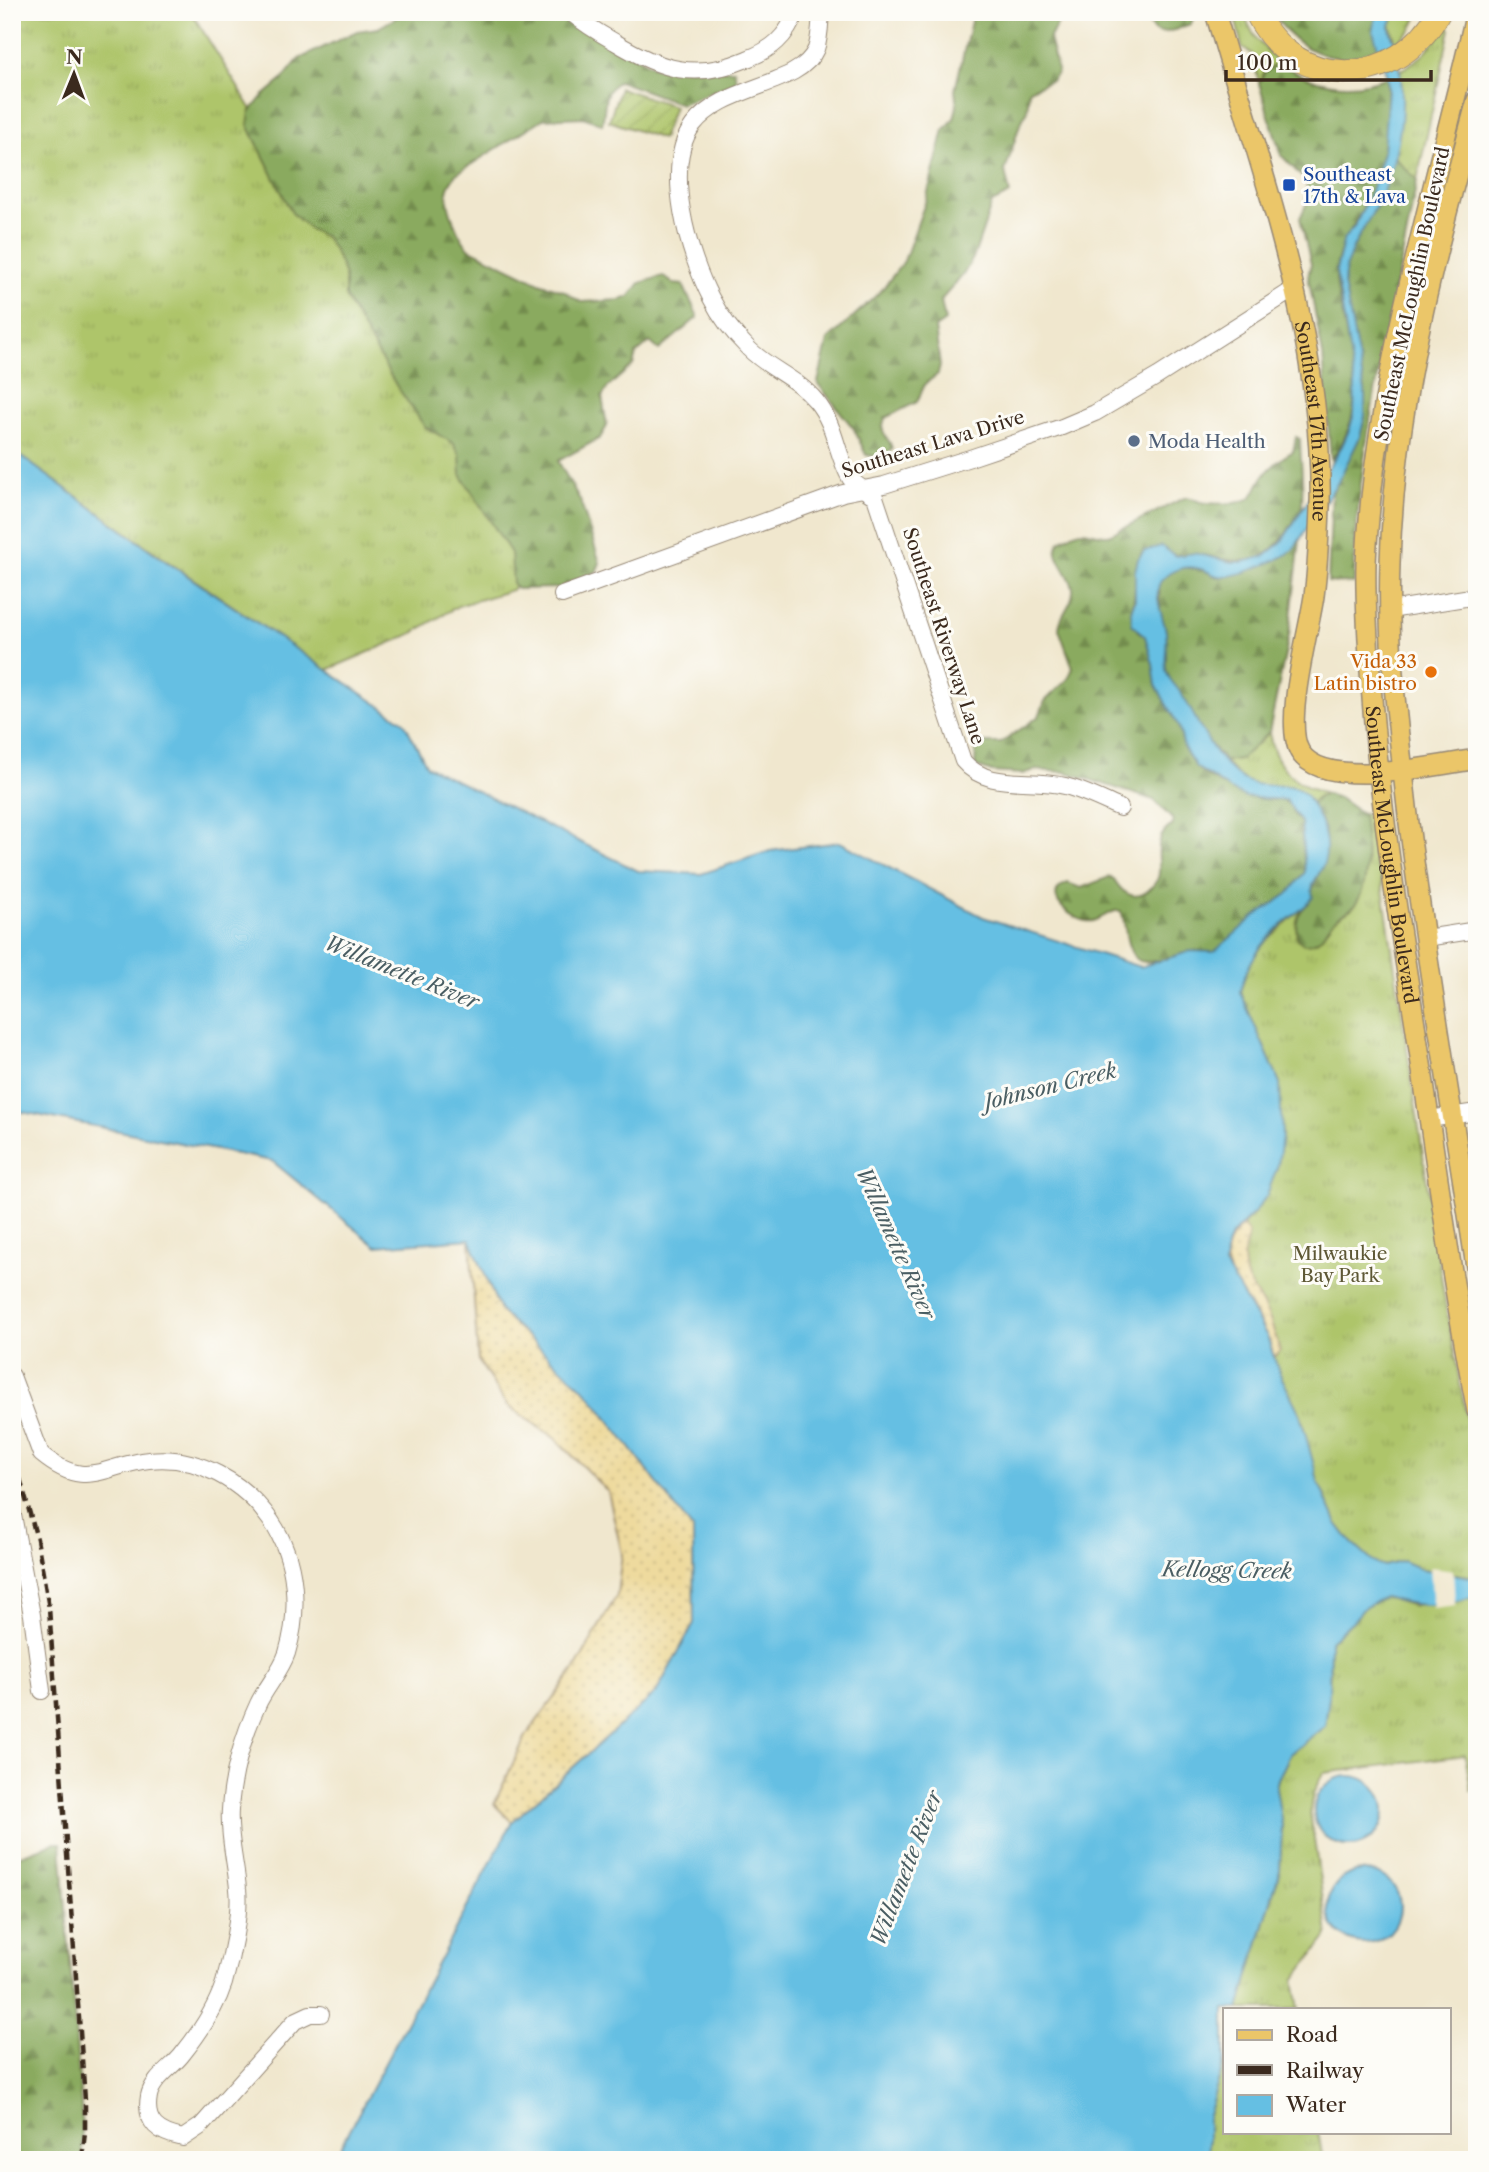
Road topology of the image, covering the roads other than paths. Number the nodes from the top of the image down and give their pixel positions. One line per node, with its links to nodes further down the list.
1 (570, 12): 2 (street)
2 (796, 12)
3 (821, 12): 10 (street, Southeast Riverway Lane)
4 (1215, 12): 9 (main road, Southeast 17th Avenue)
5 (1256, 12): 6 (highway)
6 (1440, 12)
7 (1476, 12): 16 (main road, Southeast McLoughlin Boulevard)
8 (1477, 100): 13 (main road, Southeast McLoughlin Boulevard)
9 (1294, 289): 10 (street, Southeast Lava Drive); 16 (main road, Southeast 17th Avenue)
10 (865, 489): 11 (street, Southeast Lava Drive); 17 (street, Southeast Riverway Lane)
11 (562, 595)
12 (1477, 596): 13 (street)
13 (1390, 610): 15 (main road, Southeast McLoughlin Boulevard)
14 (1477, 759): 15 (main road, Southeast 17th Avenue)
15 (1402, 769): 16 (main road, Southeast 17th Avenue); 19 (main road, Southeast McLoughlin Boulevard)
16 (1378, 771): 22 (main road, Southeast McLoughlin Boulevard)
17 (1120, 808)
18 (1477, 930): 19 (street)
19 (1426, 938): 21 (main road, Southeast McLoughlin Boulevard)
20 (1477, 1111): 21 (street)
21 (1453, 1115): 22 (street); 23 (main road, Southeast McLoughlin Boulevard)
22 (1429, 1119): 25 (main road, Southeast McLoughlin Boulevard)
23 (1477, 1274)
24 (12, 1376): 28 (street)
25 (1477, 1410)
26 (12, 1510): 27 (street)
27 (41, 1691)
28 (321, 2014)

